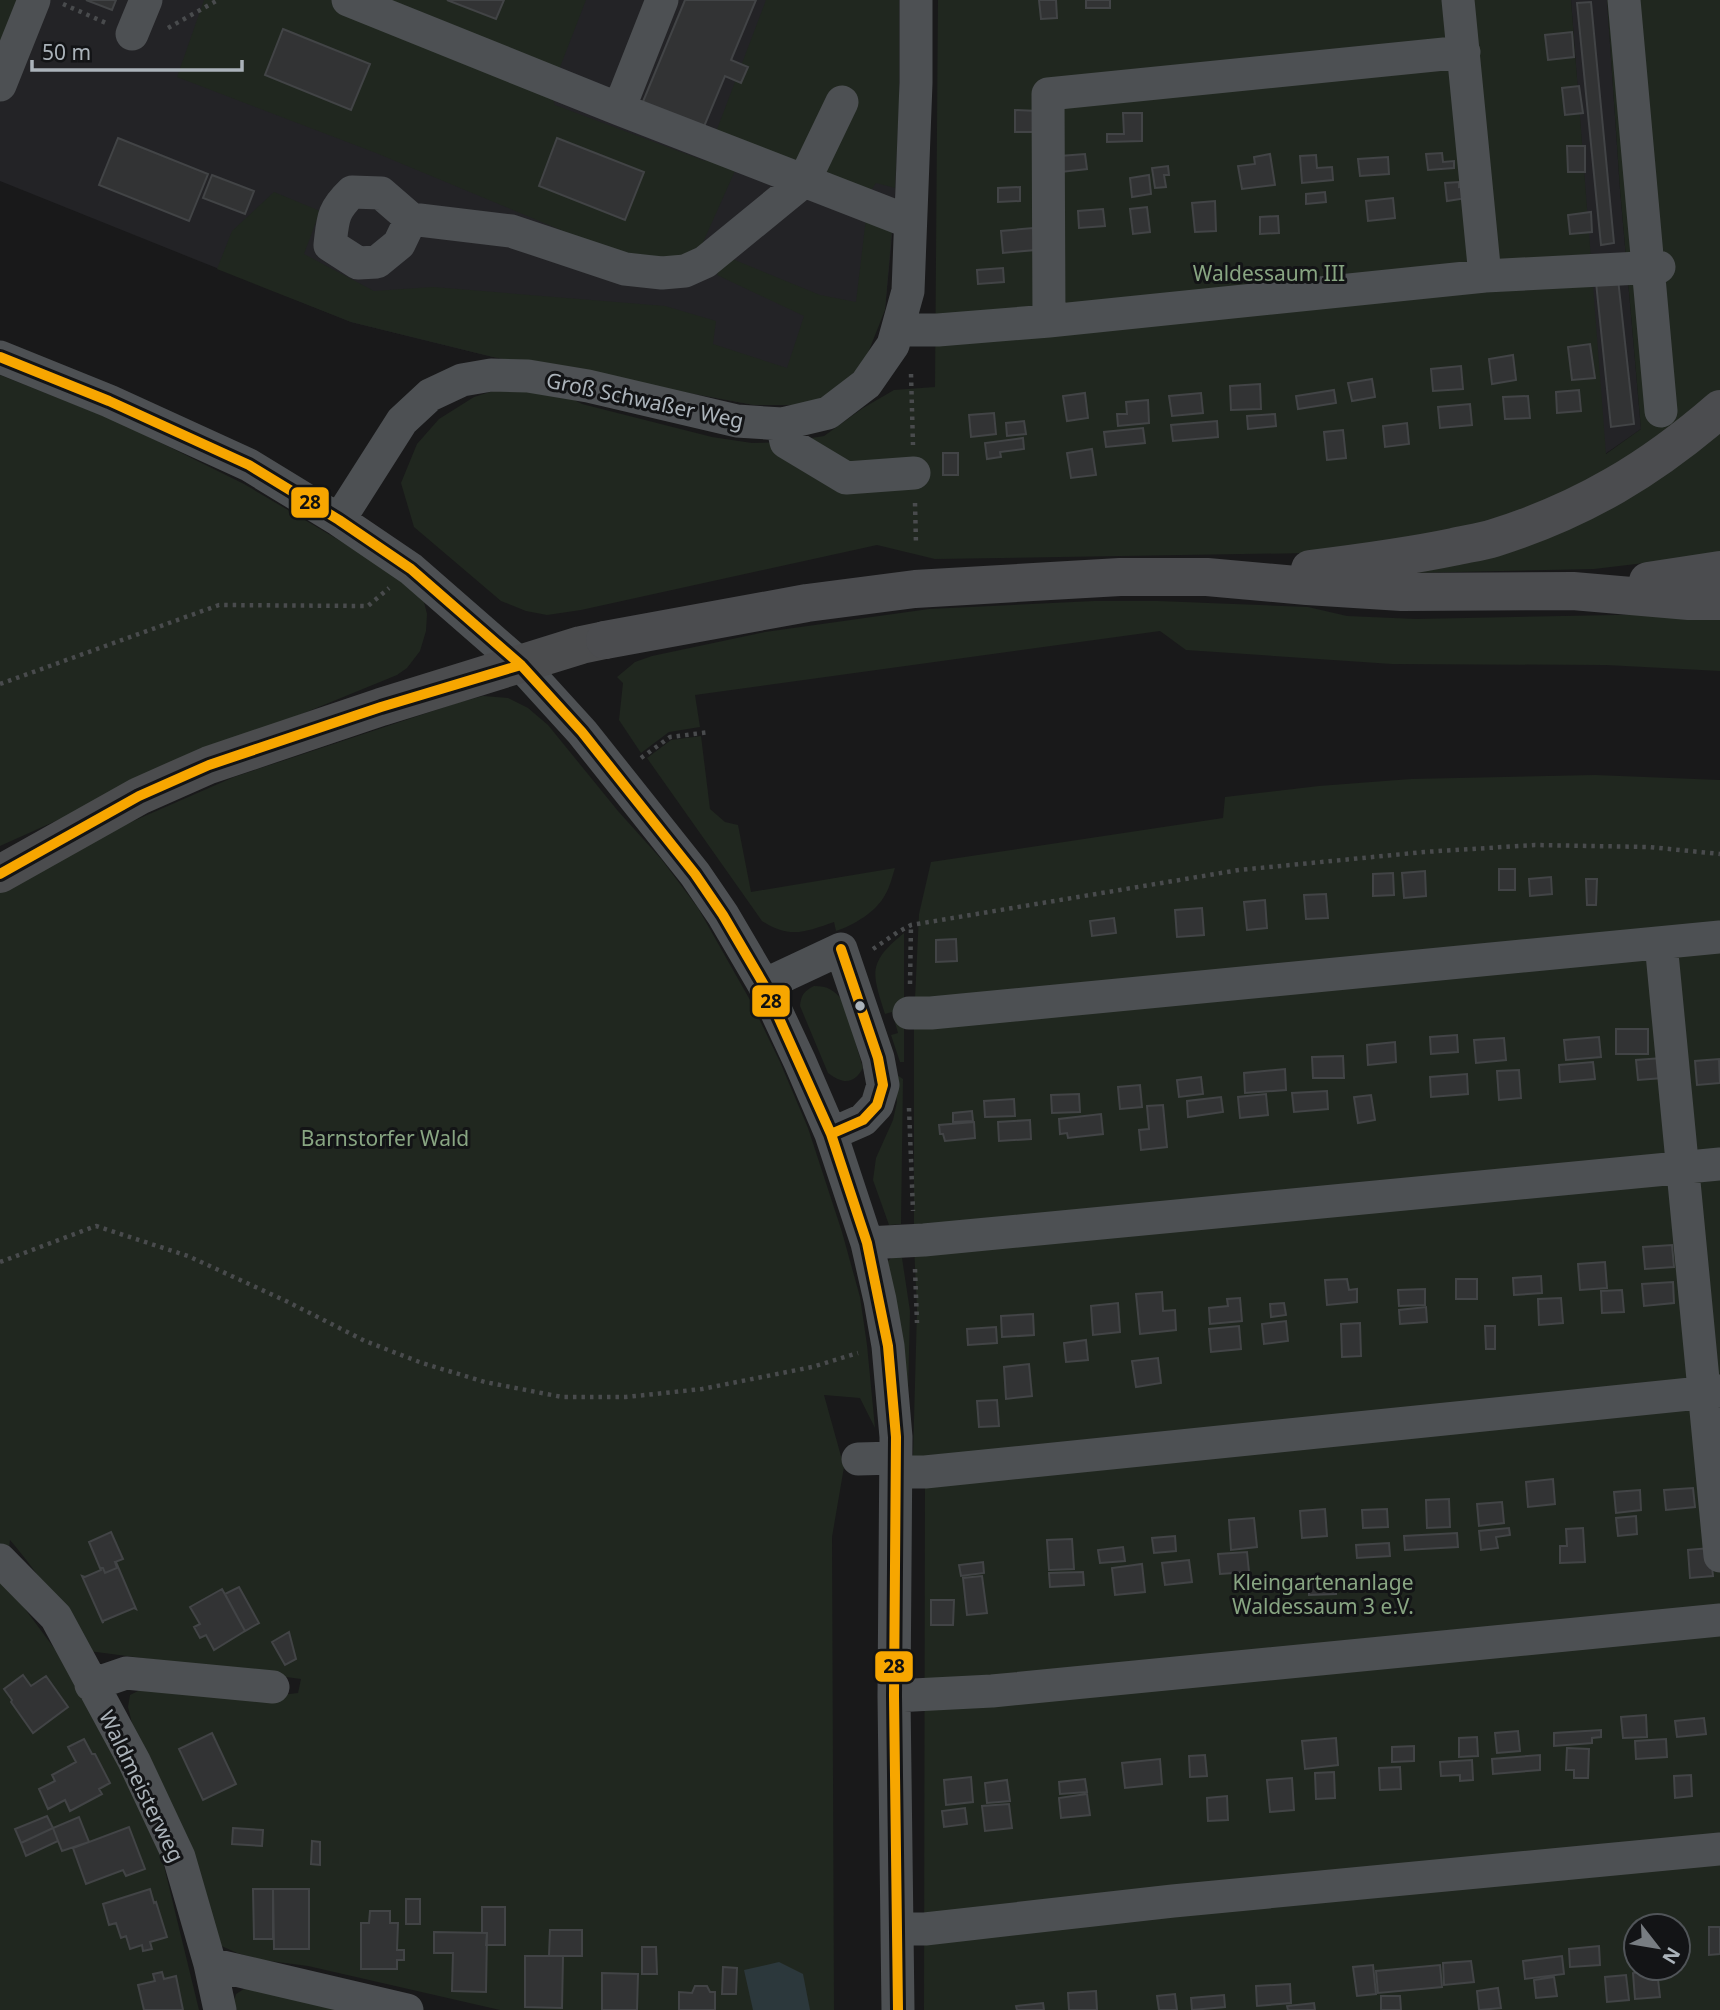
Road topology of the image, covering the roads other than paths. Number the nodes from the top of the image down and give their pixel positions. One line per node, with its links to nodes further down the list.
1 (34, 0): 10 (street)
2 (146, 0): 8 (street)
3 (348, 0): 12 (street)
4 (663, 0): 12 (street)
5 (916, 0): 15 (street, Groß Schwaßer Weg)
6 (1458, 0): 9 (street)
7 (1624, 0): 16 (street)
8 (132, 34)
9 (1464, 52): 17 (street); 18 (street)
10 (5, 71)
11 (842, 102): 13 (street)
12 (619, 109): 13 (street)
13 (804, 181): 14 (street); 15 (street)
14 (411, 219)
15 (911, 222): 23 (street, Groß Schwaßer Weg)
16 (1653, 267): 17 (street); 22 (street)
17 (1485, 276): 18 (street)
18 (1049, 321): 19 (street)
19 (909, 330)
20 (0, 356): 25 (street)
21 (1720, 409): 27 (highway)
22 (1661, 411)
23 (782, 424): 24 (street); 25 (street, Groß Schwaßer Weg)
24 (914, 473)
25 (339, 520): 31 (street)
26 (1720, 570): 28 (highway)
27 (1207, 578): 28 (highway); 30 (highway)
28 (1573, 591): 29 (highway)
29 (1720, 601)
30 (605, 640): 31 (main road)
31 (521, 665): 32 (main road); 35 (street)
32 (0, 874)
33 (1720, 937): 34 (street)
34 (1661, 943): 36 (street); 39 (street)
35 (764, 985): 37 (street); 37 (street)
36 (909, 1013)
37 (831, 1134): 40 (street)
38 (1720, 1164): 39 (street)
39 (1684, 1168): 40 (street); 41 (street)
40 (867, 1243): 43 (street)
41 (1712, 1392): 43 (street); 44 (street)
42 (858, 1459): 43 (street)
43 (896, 1465): 49 (street)
44 (1720, 1556)
45 (0, 1560): 47 (street, Waldmeisterweg)
46 (1720, 1620): 49 (street)
47 (91, 1685): 48 (street); 52 (street, Waldmeisterweg)
48 (273, 1687)
49 (894, 1696): 51 (street)
50 (1720, 1849): 51 (street)
51 (898, 1927): 55 (street)
52 (210, 1964): 53 (street, Waldmeisterweg); 54 (street)
53 (220, 2010)
54 (407, 2010)
55 (898, 2010)

